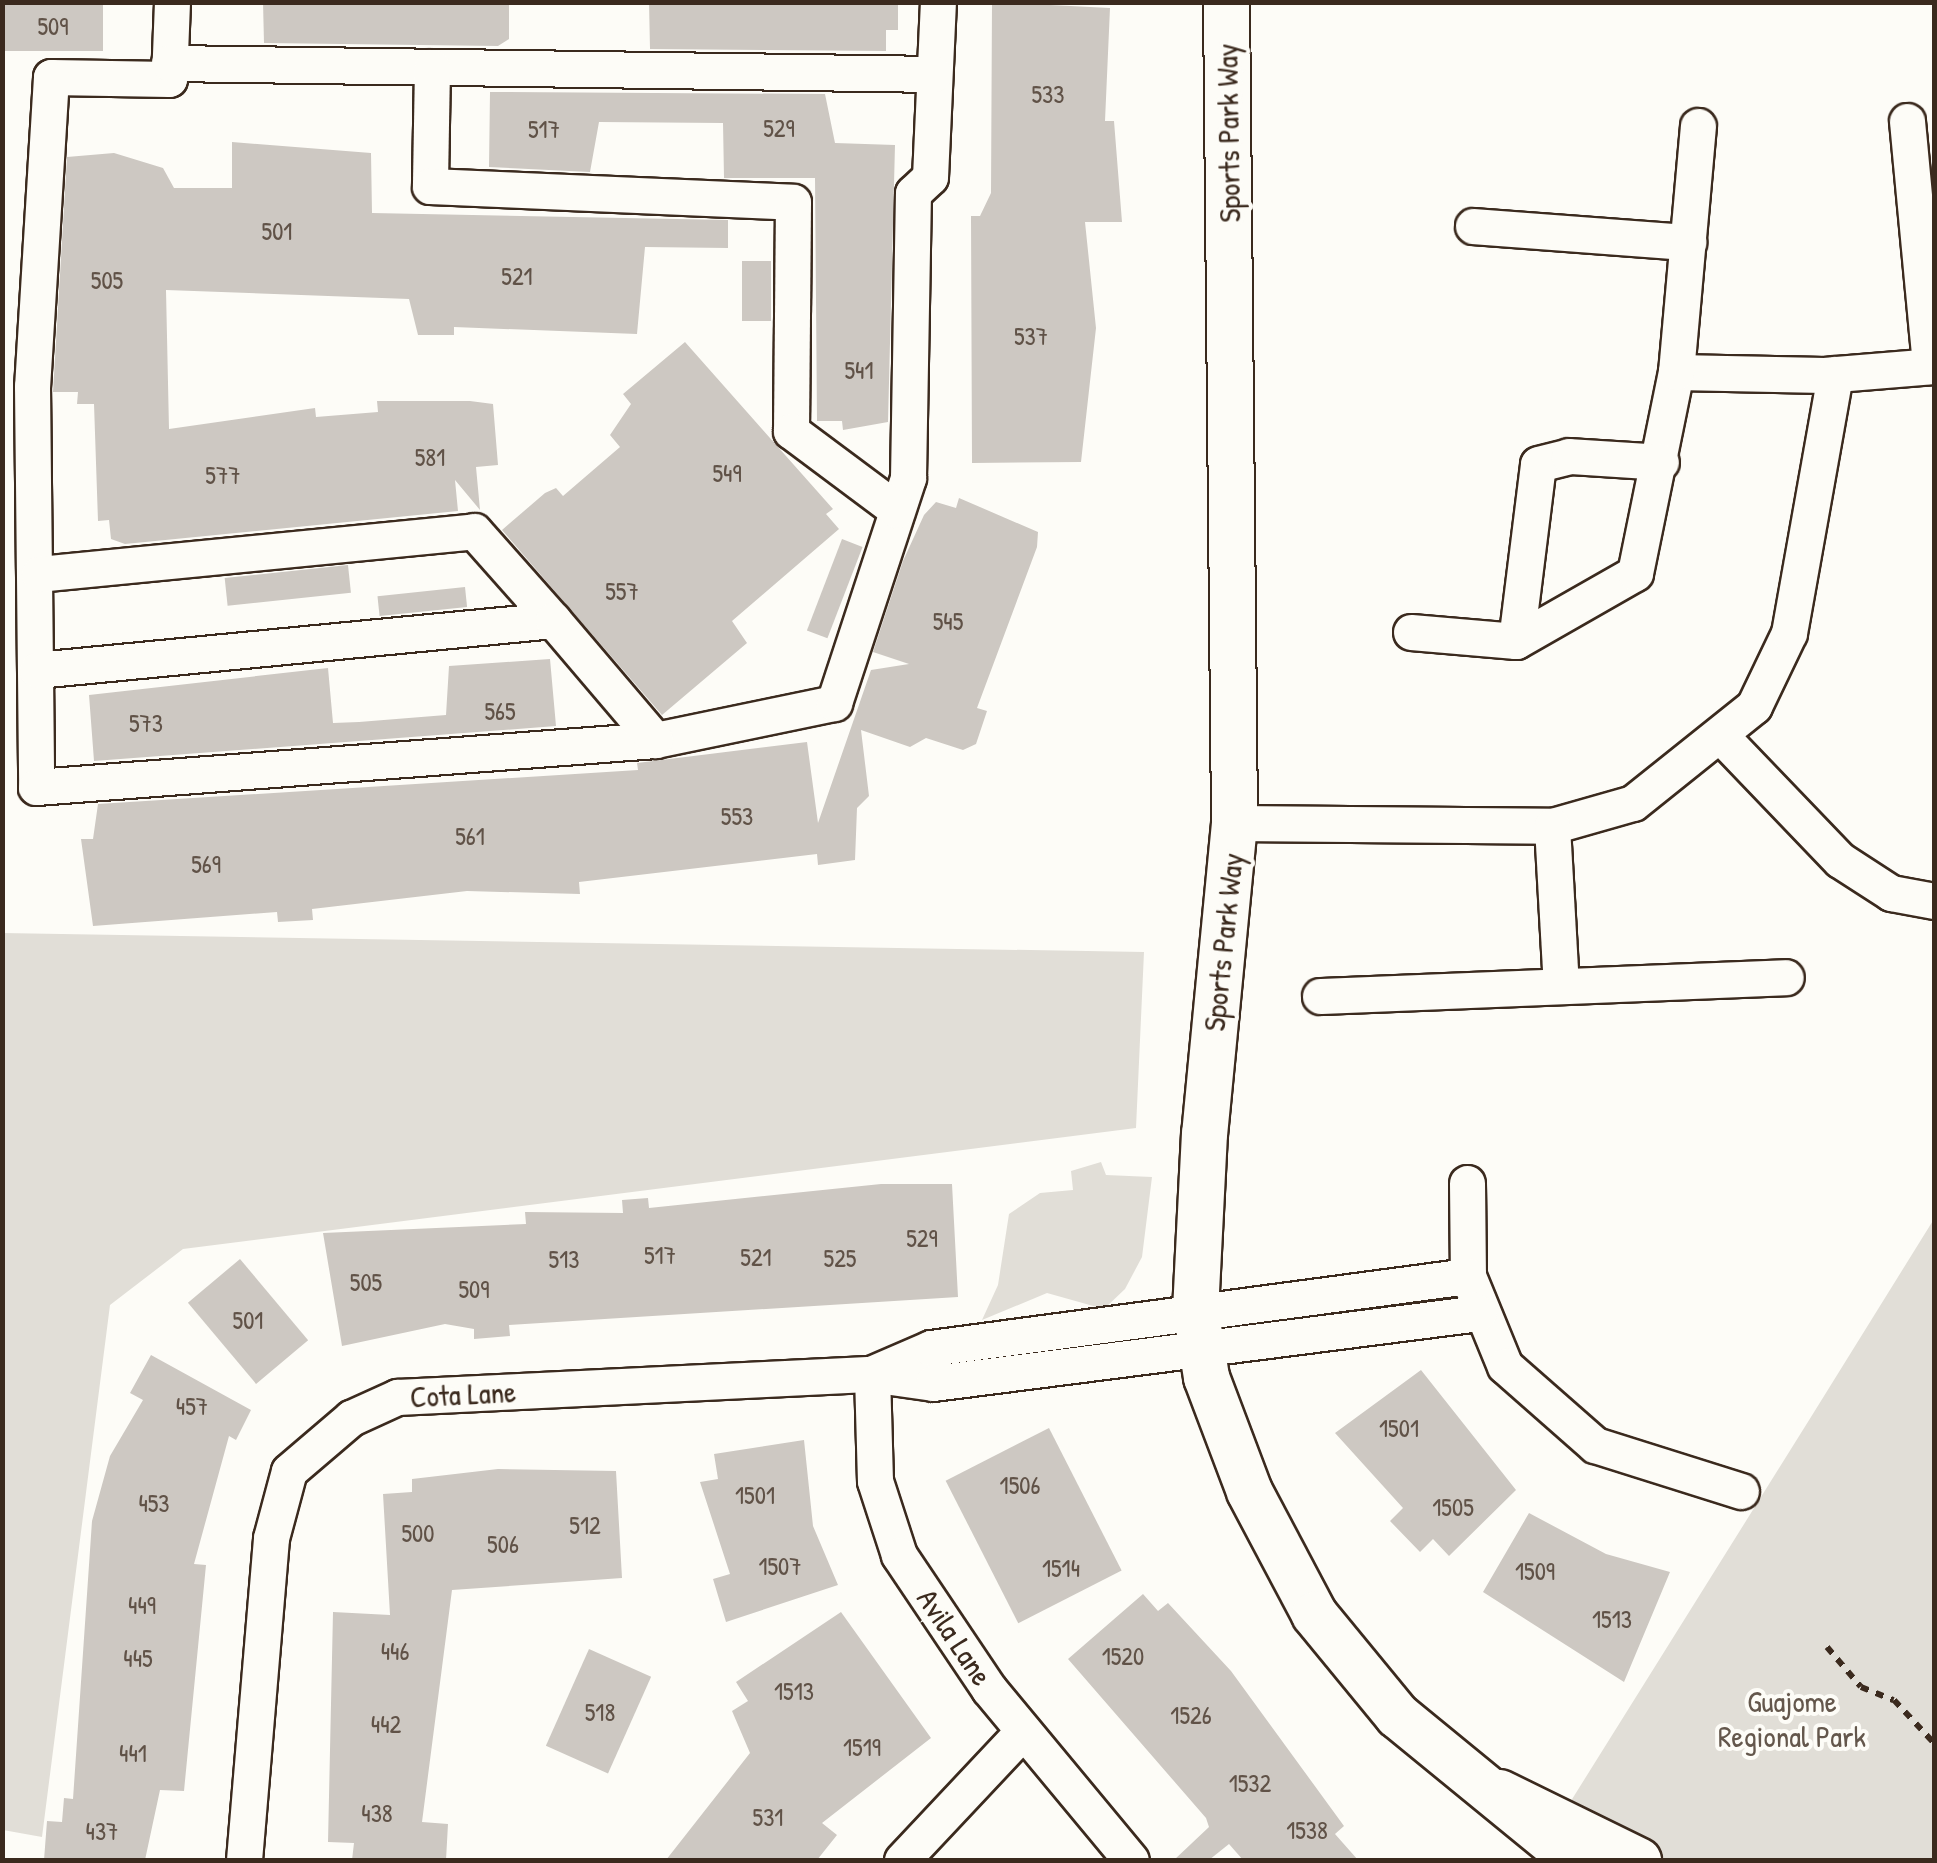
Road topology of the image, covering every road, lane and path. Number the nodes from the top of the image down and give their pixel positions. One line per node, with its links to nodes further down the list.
1 (172, 2): 4 (street)
2 (938, 2): 6 (street)
3 (1226, 2): 23 (street, Sports Park Way)
4 (169, 62): 5 (street); 16 (street)
5 (432, 66): 6 (street); 15 (street)
6 (934, 74): 15 (street)
7 (1907, 120): 11 (street)
8 (1698, 126): 10 (street)
9 (1474, 226): 10 (street)
10 (1688, 242): 12 (street)
11 (1932, 366): 13 (street)
12 (1676, 372): 13 (street); 14 (street)
13 (1835, 374): 21 (street)
14 (1661, 462): 19 (street); 19 (street)
15 (897, 510): 22 (street)
16 (38, 574): 17 (street); 20 (street)
17 (553, 620): 20 (street); 22 (street)
18 (1411, 632): 19 (street)
19 (1516, 641)
20 (37, 670): 22 (street)
21 (1720, 735): 24 (street); 25 (street)
22 (655, 740)
23 (1234, 823): 24 (street); 31 (street, Sports Park Way)
24 (1552, 826): 27 (street)
25 (1934, 901)
26 (1786, 977): 27 (street)
27 (1560, 986): 28 (street)
28 (1320, 996)
29 (1467, 1183): 30 (street)
30 (1468, 1276): 31 (street, Cota Lane); 32 (street)
31 (1195, 1308): 33 (street, Sports Park Way); 34 (street, Cota Lane)
32 (1479, 1313): 33 (street, Cota Lane); 35 (street)
33 (1202, 1353): 34 (street, Cota Lane); 39 (street, Sports Park Way)
34 (872, 1374): 37 (street, Avila Lane); 40 (street, Cota Lane)
35 (1741, 1491)
36 (1828, 1647): 38 (path)
37 (1023, 1731): 41 (street); 42 (street, Avila Lane)
38 (1934, 1743)
39 (1483, 1786): 43 (street, Sports Park Way); 44 (street, Sports Park Way)
40 (244, 1860)
41 (902, 1860)
42 (1131, 1860)
43 (1574, 1860)
44 (1638, 1860)

